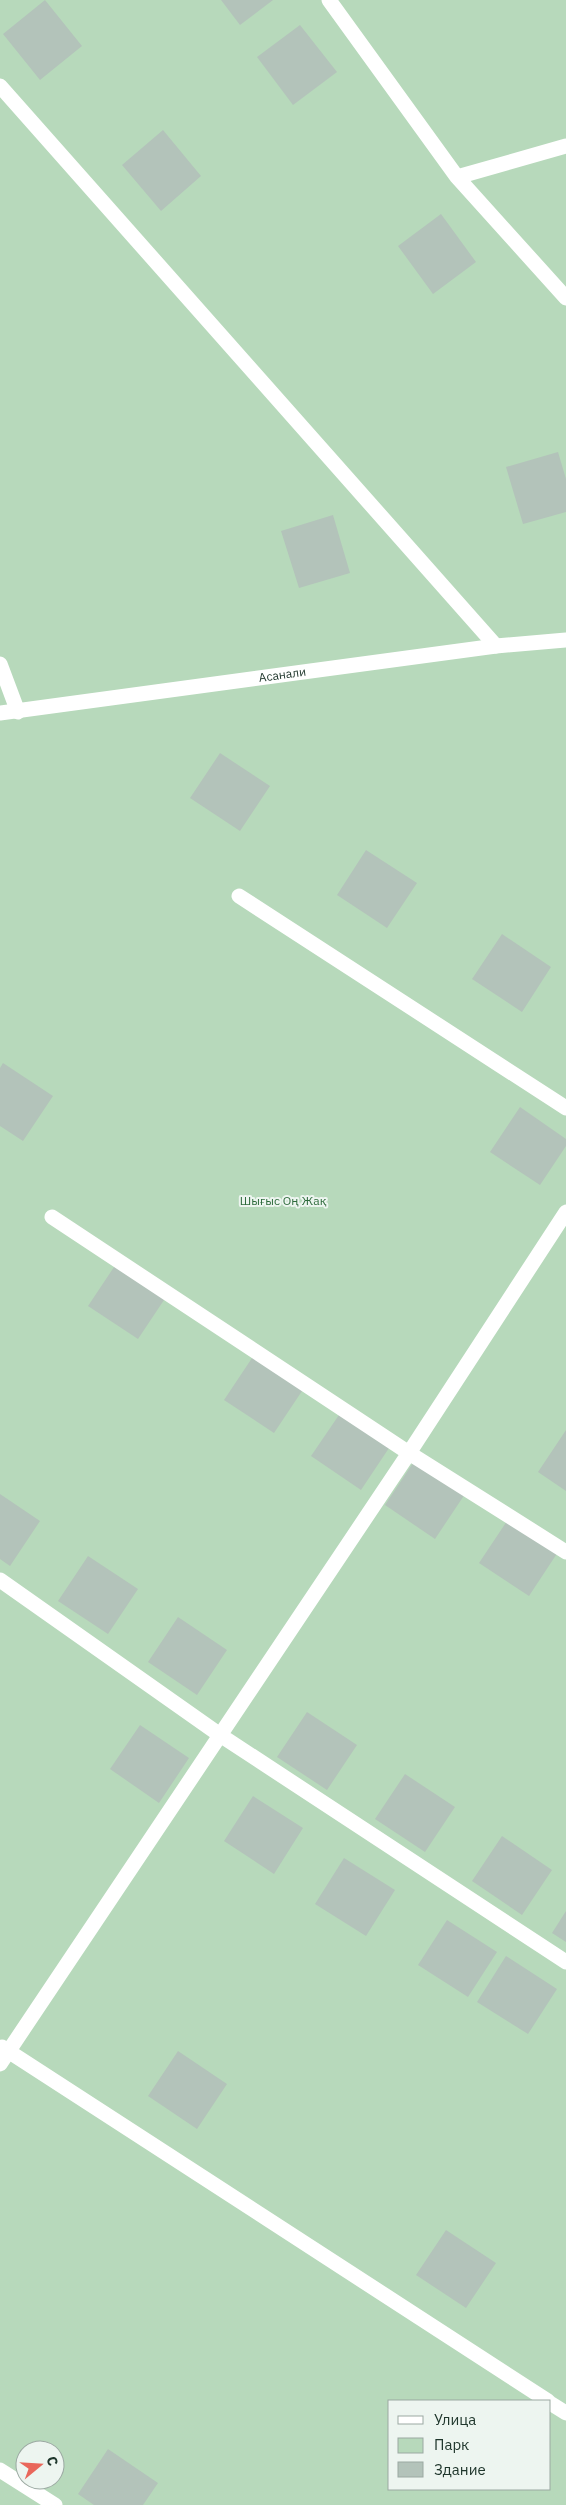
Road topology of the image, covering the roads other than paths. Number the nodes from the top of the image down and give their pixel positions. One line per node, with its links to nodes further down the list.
1 (329, 0): 4 (street)
2 (0, 86): 7 (street)
3 (566, 146): 4 (street)
4 (457, 177): 5 (street)
5 (566, 298)
6 (566, 640): 7 (street, Асанали)
7 (496, 646): 9 (street, Асанали)
8 (0, 664): 9 (street)
9 (18, 712): 10 (street, Асанали)
10 (0, 713)
11 (239, 896): 12 (street)
12 (566, 1108)
13 (566, 1212): 15 (street)
14 (52, 1217): 15 (street)
15 (409, 1453): 16 (street); 18 (street)
16 (566, 1552)
17 (0, 1580): 18 (street)
18 (220, 1735): 19 (street); 20 (street)
19 (566, 1962)
20 (3, 2054): 21 (street)
21 (546, 2400)
22 (551, 2403): 23 (street)
23 (566, 2413)
24 (0, 2470): 25 (street)
25 (55, 2505)

